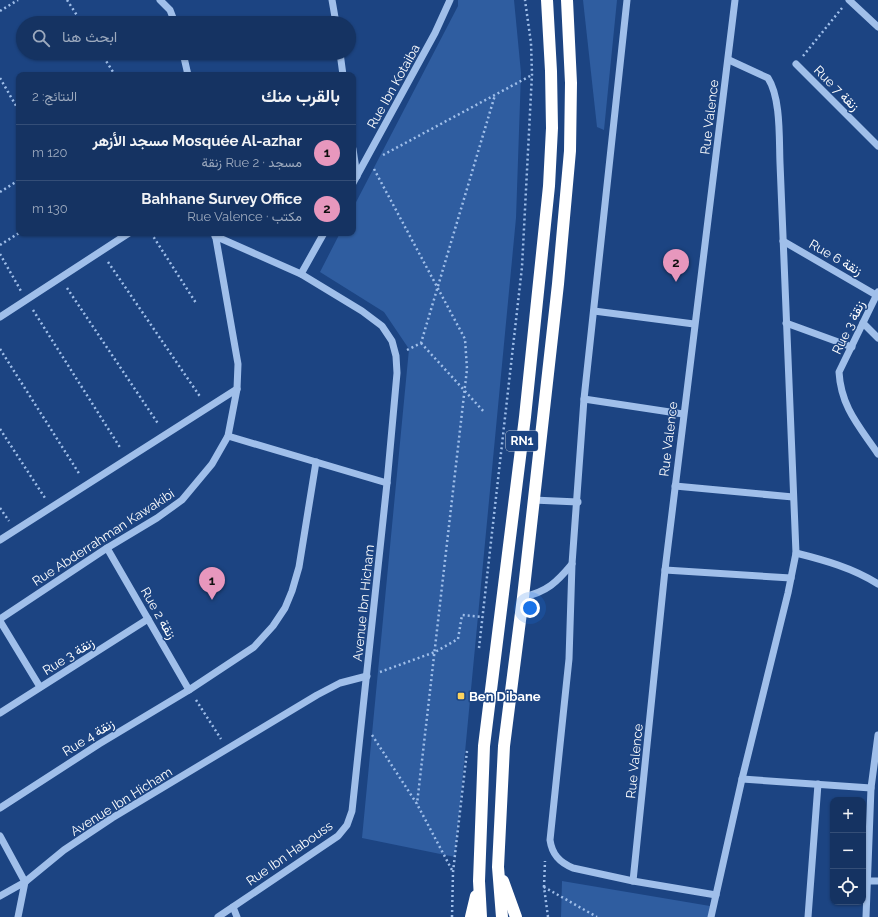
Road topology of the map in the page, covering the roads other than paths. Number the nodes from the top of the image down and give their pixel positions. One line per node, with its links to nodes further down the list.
1 (160, 0): 11 (street)
2 (332, 0): 12 (street)
3 (450, 0): 21 (street, Rue Ibn Kotaiba)
4 (546, 0): 68 (highway, RN1)
5 (567, 0): 45 (highway, RN1)
6 (627, 0): 29 (street)
7 (735, 0): 16 (street, Rue Valence)
8 (849, 0): 10 (street)
9 (862, 0): 10 (street)
10 (858, 8): 13 (street)
11 (172, 16)
12 (335, 16)
13 (878, 27)
14 (185, 60): 18 (street)
15 (341, 60): 19 (street)
16 (729, 60): 26 (street); 33 (street, Rue Valence)
17 (796, 64): 20 (street, Rue 7 زنقة)
18 (187, 72)
19 (342, 72)
20 (878, 146)
21 (356, 178)
22 (124, 236): 30 (street)
23 (215, 236): 36 (street, Rue Abderrahman Kawakibi)
24 (219, 236): 27 (street, Avenue Ibn Hicham)
25 (322, 236): 27 (street)
26 (783, 241): 28 (street, Rue 6 زنقة); 31 (street)
27 (301, 274): 42 (street, Avenue Ibn Hicham)
28 (877, 293): 32 (street, Rue 3 زنقة)
29 (594, 311): 33 (street); 37 (street)
30 (0, 316)
31 (786, 323): 35 (street); 44 (street)
32 (863, 323): 34 (street); 35 (street, Rue 3 زنقة)
33 (694, 324): 38 (street, Rue Valence)
34 (878, 338)
35 (852, 346): 40 (street, Rue 3 زنقة)
36 (237, 389): 39 (street, Rue Abderrahman Kawakibi); 47 (street)
37 (584, 399): 38 (street); 46 (street)
38 (683, 414): 43 (street, Rue Valence)
39 (228, 436): 41 (street); 48 (street, Rue Abderrahman Kawakibi)
40 (878, 454)
41 (316, 462): 42 (street); 59 (street, Rue 4 زنقة)
42 (387, 483): 57 (street, Avenue Ibn Hicham)
43 (675, 486): 44 (street); 51 (street, Rue Valence)
44 (793, 498): 49 (street)
45 (533, 500): 46 (street); 54 (highway, RN1)
46 (578, 502): 50 (street)
47 (0, 540)
48 (107, 548): 55 (street, Rue 2 زنقة); 56 (street, Rue Abderrahman Kawakibi)
49 (796, 553): 52 (street); 53 (street)
50 (572, 564): 54 (street); 69 (street)
51 (665, 570): 52 (street); 69 (street, Rue Valence)
52 (792, 578): 62 (street)
53 (878, 584)
54 (523, 597): 67 (highway, RN1)
55 (148, 619): 58 (street, Rue 3 زنقة); 59 (street, Rue 2 زنقة)
56 (0, 620): 58 (street)
57 (367, 676): 72 (street, Avenue Ibn Hicham); 75 (street, Rue Ibn Habouss)
58 (40, 687): 60 (street, Rue 3 زنقة)
59 (189, 690): 65 (street, Rue 4 زنقة)
60 (0, 713)
61 (878, 735): 64 (street)
62 (742, 779): 63 (street); 73 (street)
63 (818, 784): 64 (street); 84 (street)
64 (871, 788): 70 (street)
65 (0, 808)
66 (0, 836): 72 (street)
67 (498, 867): 81 (highway, RN1); 82 (highway)
68 (479, 881): 79 (highway); 80 (highway, RN1)
69 (633, 881): 73 (street)
70 (868, 881): 71 (street); 85 (street)
71 (878, 881)
72 (25, 882): 74 (street, Avenue Ibn Hicham); 76 (street)
73 (716, 895): 83 (street)
74 (0, 896)
75 (233, 907): 77 (street, Rue Ibn Habouss); 78 (street)
76 (18, 917)
77 (218, 917)
78 (237, 917)
79 (471, 917)
80 (481, 917)
81 (502, 917)
82 (516, 917)
83 (711, 917)
84 (808, 917)
85 (866, 917)

